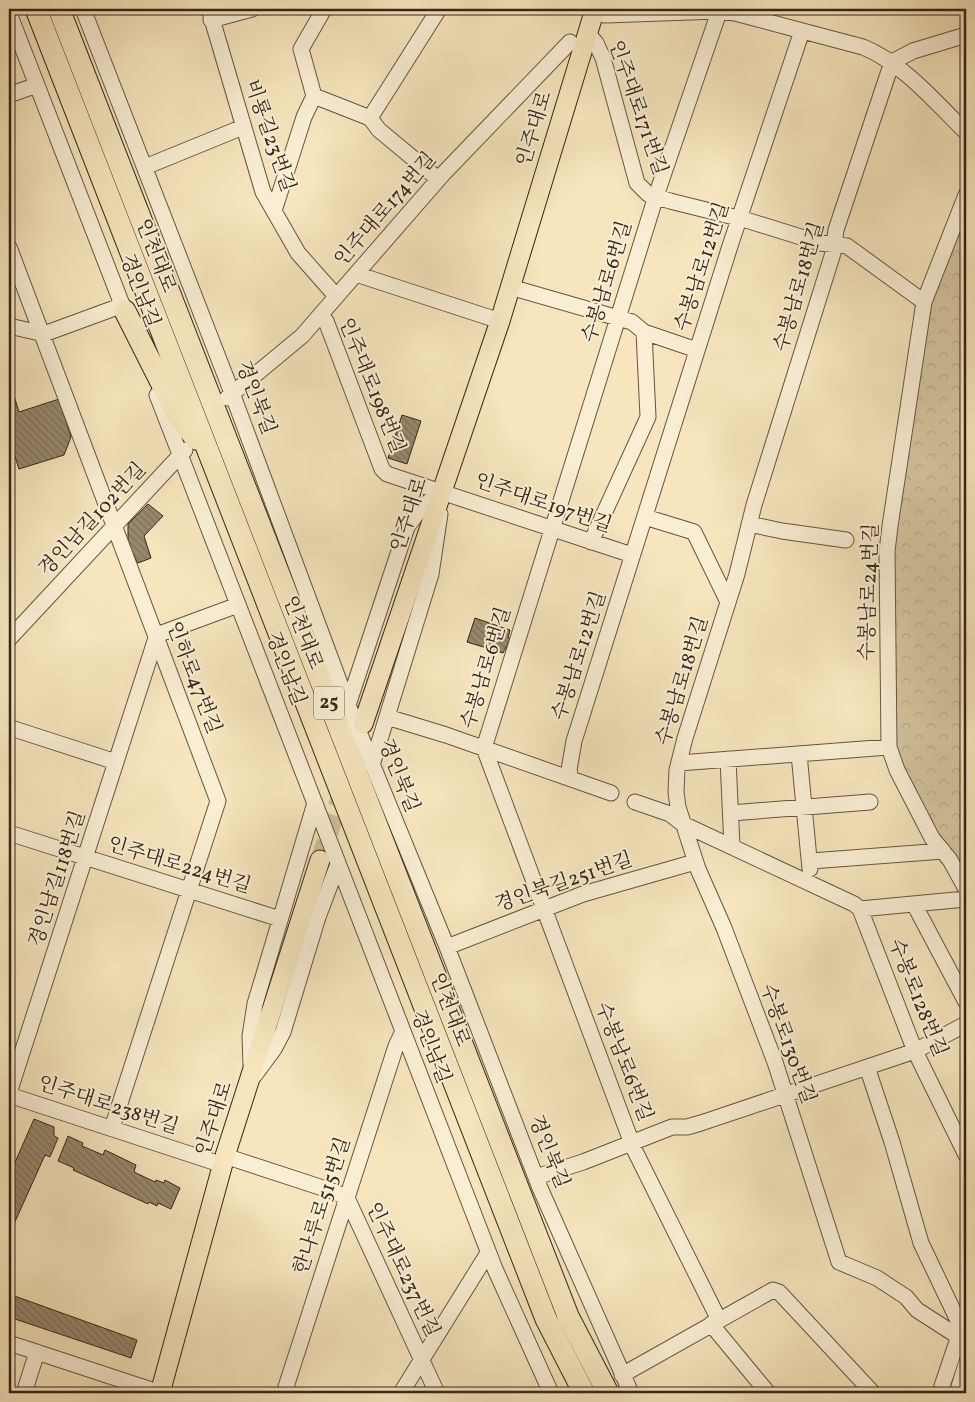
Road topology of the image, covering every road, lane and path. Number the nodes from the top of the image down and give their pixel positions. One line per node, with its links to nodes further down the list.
1 (36, 9): 43 (highway, 인천대로 / 25)
2 (59, 9): 121 (highway, 인천대로 / 25)
3 (83, 9): 21 (street, 경인북길)
4 (252, 9): 9 (street)
5 (324, 9): 17 (street)
6 (439, 9): 18 (street)
7 (719, 10): 10 (street); 11 (street); 24 (street, 수봉남로6번길)
8 (9, 13): 15 (street, 경인남길)
9 (210, 14): 19 (street, 비룡길23번길)
10 (592, 20): 13 (main road, 인주대로); 24 (street, 인주대로171번길)
11 (802, 31): 14 (street); 26 (street, 수봉남로12번길)
12 (966, 35): 14 (street)
13 (576, 48): 22 (street, 인주대로174번길); 30 (main road, 인주대로)
14 (892, 62): 20 (street); 27 (street, 수봉남로18번길)
15 (37, 85): 16 (street); 33 (street, 경인남길)
16 (9, 95)
17 (314, 96): 18 (street); 25 (street, 비룡길23번길)
18 (370, 118): 22 (street)
19 (243, 127): 21 (street); 25 (street, 비룡길23번길)
20 (966, 132)
21 (144, 167): 41 (street, 경인북길)
22 (438, 179): 29 (street, 인주대로174번길)
23 (966, 195): 32 (street, 수봉남로24번길)
24 (656, 196): 26 (street, 인주대로171번길); 35 (street, 수봉남로6번길)
25 (274, 210): 31 (street)
26 (740, 218): 27 (street, 인주대로171번길); 40 (street, 수봉남로12번길)
27 (834, 244): 32 (street, 인주대로171번길); 46 (street, 수봉남로18번길)
28 (9, 247): 39 (street, 인하로47번길)
29 (356, 274): 31 (street, 인주대로174번길); 36 (street)
30 (510, 287): 35 (street); 36 (main road, 인주대로)
31 (336, 296): 34 (street, 인주대로174번길)
32 (924, 302): 60 (street, 수봉남로24번길)
33 (124, 308): 39 (street); 42 (street, 경인남길); 43 (highway)
34 (320, 315): 41 (street, 인주대로174번길); 44 (street, 인주대로198번길)
35 (617, 318): 38 (street); 48 (street, 수봉남로6번길)
36 (500, 321): 44 (main road, 인주대로)
37 (9, 326): 39 (street)
38 (644, 332): 40 (street); 50 (street)
39 (44, 334): 47 (street, 인하로47번길)
40 (697, 350): 45 (street, 수봉남로12번길)
41 (230, 396): 56 (street, 경인북길)
42 (183, 452): 47 (street, 경인남길102번길); 53 (street, 경인남길)
43 (211, 458): 120 (highway, 인천대로 / 25)
44 (442, 491): 48 (street, 인주대로197번길); 56 (street); 57 (street); 58 (main road, 인주대로)
45 (644, 517): 51 (street, 수봉남로12번길); 52 (street)
46 (749, 524): 49 (street); 52 (street, 수봉남로18번길)
47 (114, 526): 54 (street, 인하로47번길); 55 (street, 경인남길102번길)
48 (552, 529): 50 (street, 인주대로197번길); 61 (street, 수봉남로6번길)
49 (846, 540)
50 (591, 542): 51 (street, 인주대로197번길)
51 (632, 556): 67 (street, 수봉남로12번길)
52 (728, 602): 65 (street, 수봉남로18번길)
53 (238, 605): 54 (street); 71 (street, 경인남길)
54 (156, 638): 64 (street, 경인남길118번길); 85 (street, 인하로47번길)
55 (9, 639)
56 (348, 705): 66 (street, 경인북길)
57 (387, 717): 61 (street); 66 (street)
58 (364, 724)
59 (14, 729): 64 (street)
60 (889, 747): 62 (street, 수봉남로18번길); 77 (street, 수봉남로24번길)
61 (484, 748): 67 (street); 88 (street, 수봉남로6번길)
62 (799, 754): 63 (street, 수봉남로18번길); 72 (street)
63 (728, 758): 65 (street, 수봉남로18번길); 73 (street)
64 (116, 762): 78 (street, 경인남길118번길)
65 (679, 763): 74 (street, 수봉남로18번길)
66 (372, 765): 91 (street, 경인북길)
67 (571, 779): 68 (street)
68 (611, 793)
69 (635, 802): 74 (street)
70 (870, 802): 72 (street)
71 (315, 803): 82 (street, 경인남길); 90 (street)
72 (805, 807): 73 (street); 80 (street)
73 (731, 813): 76 (street)
74 (684, 824): 76 (street); 81 (street, 수봉로130번길)
75 (9, 833): 78 (street, 인주대로224번길)
76 (732, 847): 83 (street)
77 (943, 851): 80 (street); 84 (street, 수봉남로24번길)
78 (86, 858): 85 (street, 인주대로224번길); 98 (street, 경인남길118번길)
79 (320, 860): 97 (main road, 인주대로)
80 (810, 861): 83 (street)
81 (695, 862): 88 (street, 경인북길251번길); 99 (street, 수봉로130번길)
82 (338, 864): 94 (street, 경인남길); 97 (street)
83 (806, 882): 89 (street)
84 (966, 889)
85 (189, 891): 90 (street, 인주대로224번길); 100 (street, 인하로47번길)
86 (966, 899): 87 (street)
87 (914, 904): 89 (street); 92 (street)
88 (544, 908): 91 (street, 경인북길251번길); 101 (street, 수봉남로6번길)
89 (860, 909): 95 (street, 수봉로128번길)
90 (280, 919): 97 (street)
91 (447, 947): 104 (street, 경인북길)
92 (966, 1002)
93 (966, 1024): 95 (street)
94 (403, 1031): 105 (street, 한나루로515번길); 106 (street, 경인남길)
95 (915, 1050): 96 (street); 102 (street, 수봉로128번길)
96 (867, 1067): 99 (street); 108 (street)
97 (251, 1079): 103 (main road, 인주대로)
98 (9, 1094): 100 (street, 인주대로238번길)
99 (784, 1095): 101 (street); 108 (street, 수봉로130번길)
100 (112, 1128): 103 (street, 인주대로238번길)
101 (632, 1143): 104 (street); 107 (street, 수봉남로6번길)
102 (966, 1155)
103 (224, 1160): 105 (street, 인주대로237번길); 115 (main road, 인주대로)
104 (536, 1177): 113 (street, 경인북길)
105 (347, 1198): 111 (street, 인주대로237번길); 116 (street, 한나루로515번길)
106 (488, 1253): 111 (street); 119 (street, 경인남길)
107 (715, 1322): 113 (street); 123 (street, 수봉남로6번길); 124 (street)
108 (962, 1328): 125 (street)
109 (9, 1343): 110 (street)
110 (37, 1352): 114 (street); 115 (street)
111 (422, 1360): 117 (street); 118 (street, 인주대로237번길)
112 (966, 1367): 126 (street)
113 (622, 1375): 122 (street, 경인북길)
114 (24, 1393)
115 (160, 1393)
116 (284, 1393)
117 (401, 1393)
118 (437, 1393)
119 (551, 1393)
120 (584, 1393)
121 (608, 1393)
122 (631, 1393)
123 (768, 1393)
124 (873, 1393)
125 (941, 1393)
126 (957, 1393)

